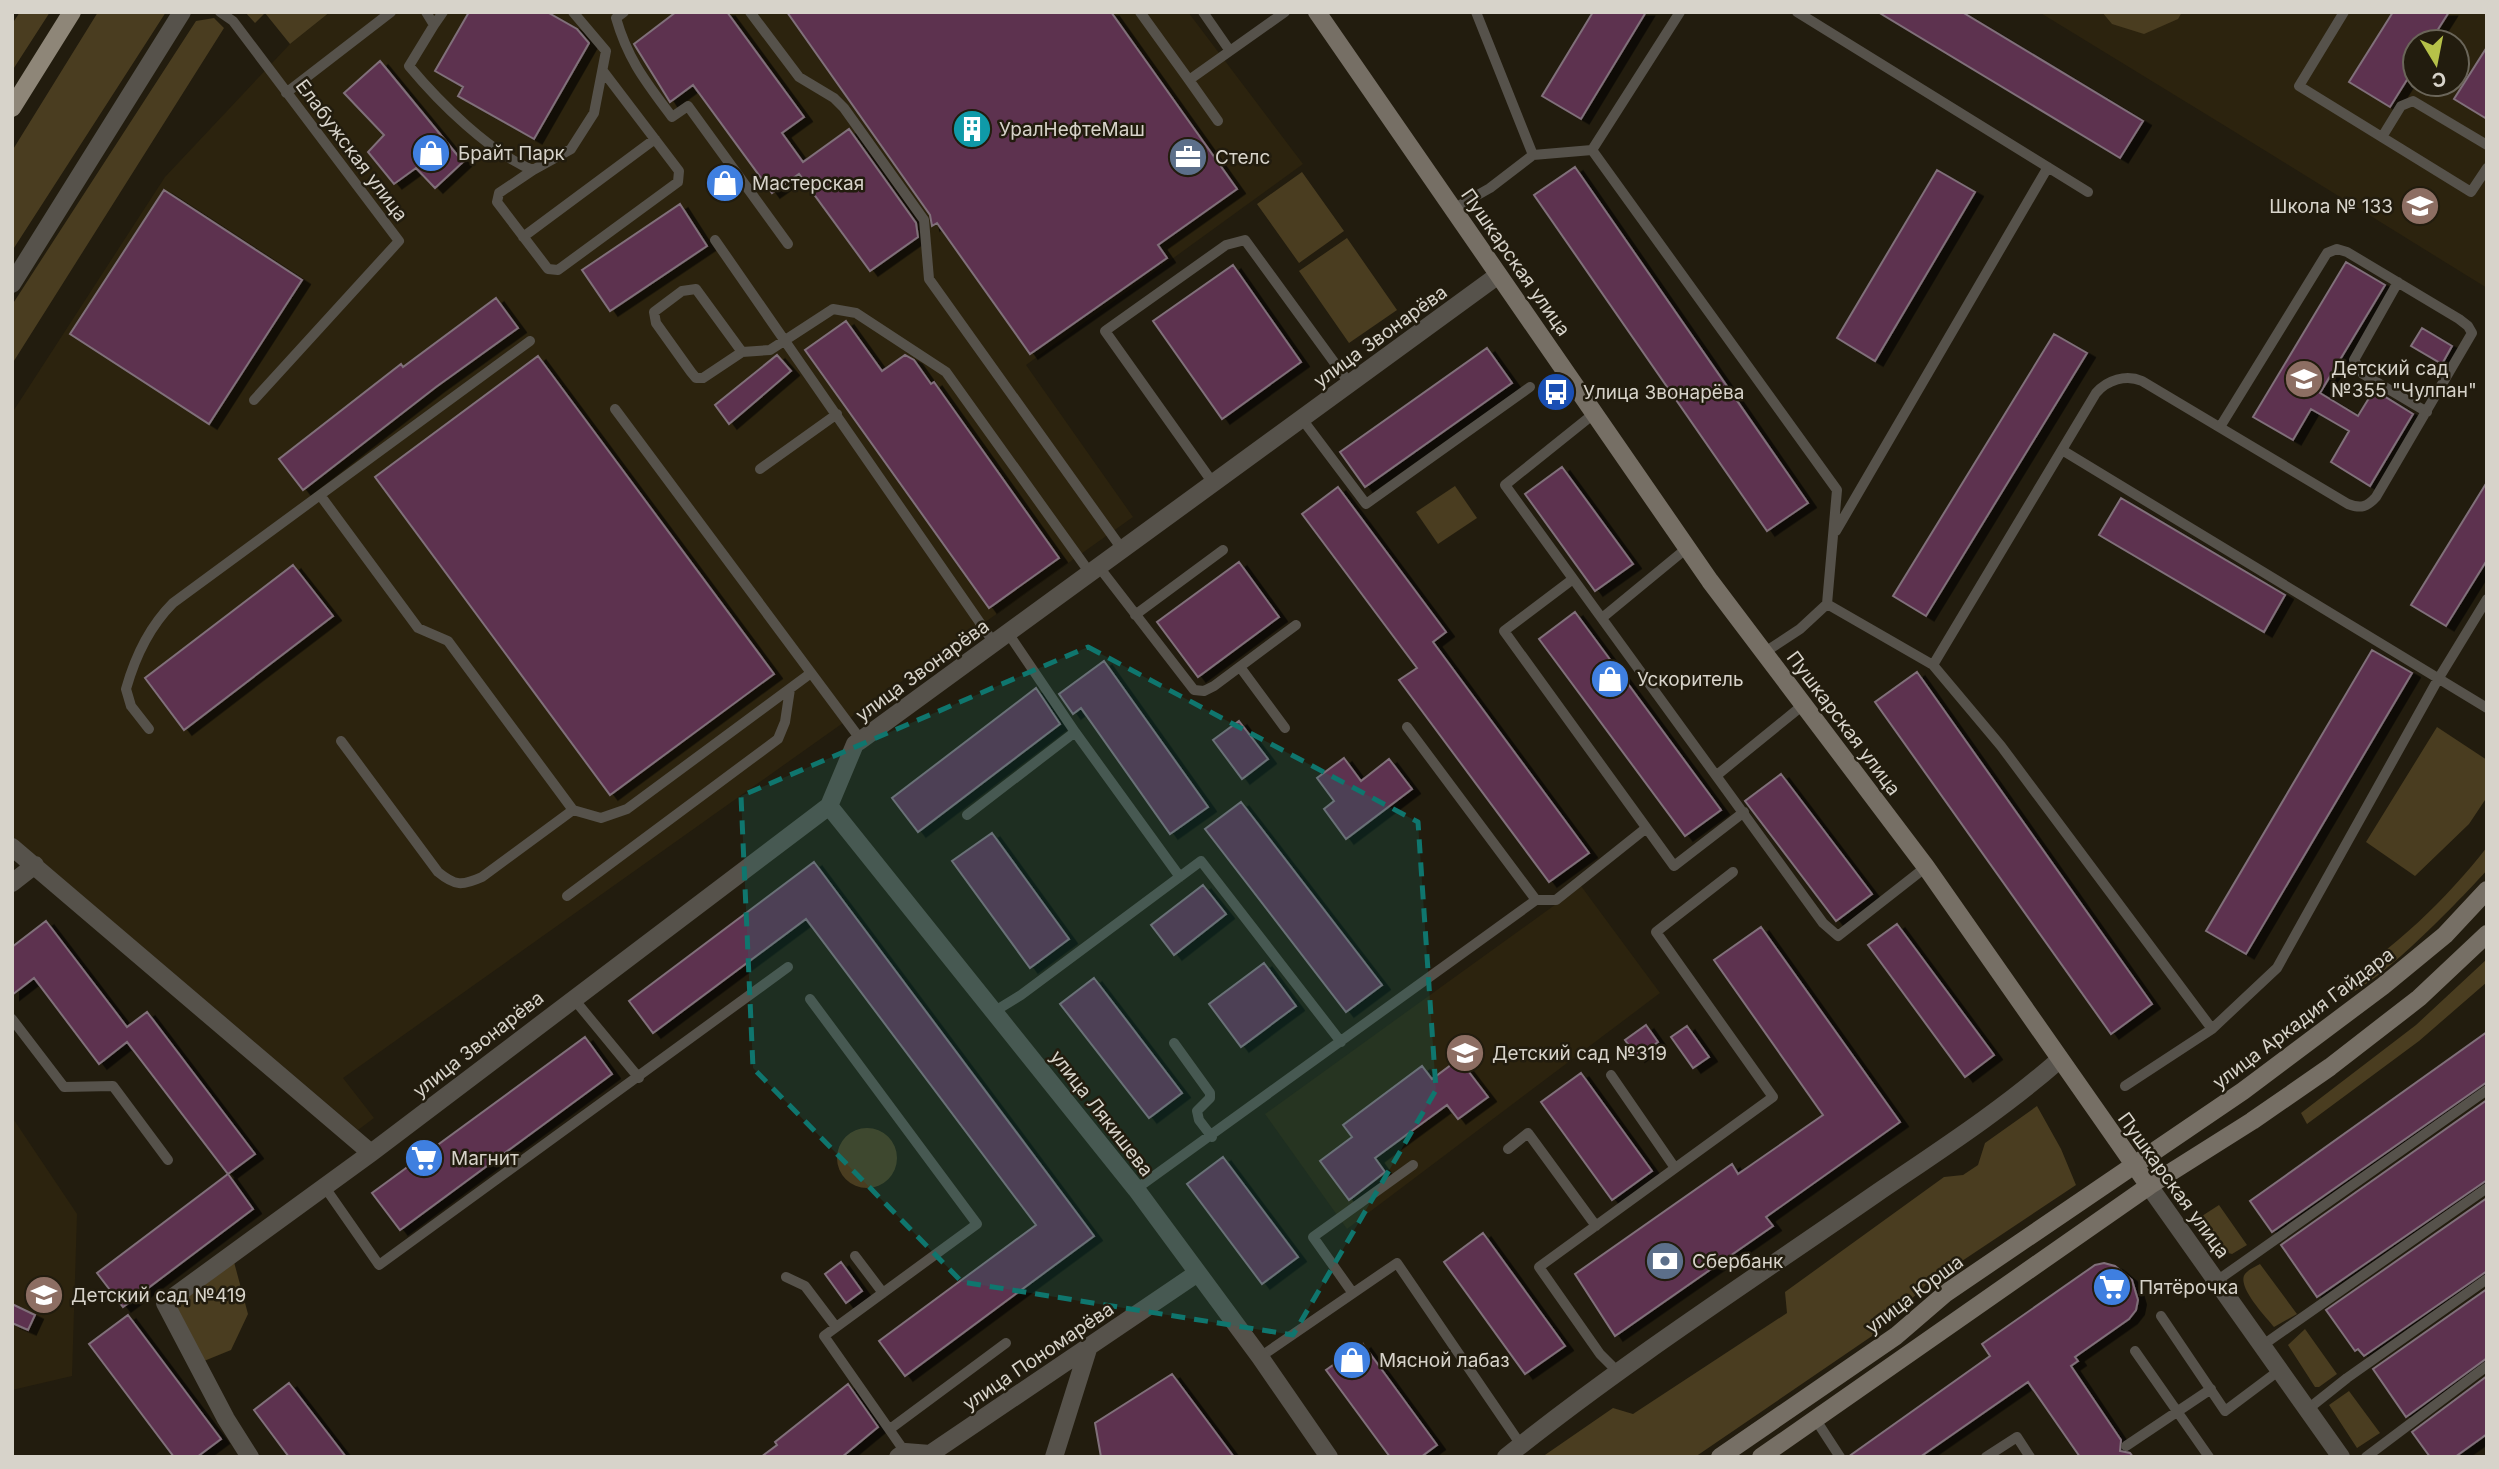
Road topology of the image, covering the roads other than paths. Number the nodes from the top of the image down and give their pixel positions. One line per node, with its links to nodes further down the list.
1 (72, 12): 23 (main road)
2 (182, 12): 40 (street)
3 (220, 12): 22 (lane, Елабужская улица)
4 (391, 12): 22 (lane)
5 (426, 12): 18 (lane)
6 (443, 12): 18 (lane)
7 (573, 12): 20 (lane)
8 (624, 12): 37 (lane)
9 (751, 12): 59 (lane)
10 (1140, 12): 21 (lane)
11 (1203, 12): 19 (lane)
12 (1285, 12): 19 (lane)
13 (1317, 12): 34 (main road, Пушкарская улица)
14 (1476, 12): 29 (lane)
15 (1680, 12): 28 (lane)
16 (1797, 12): 30 (lane)
17 (2344, 12): 25 (lane)
18 (434, 25): 32 (lane)
19 (1230, 51): 21 (lane)
20 (603, 71): 26 (lane); 32 (lane)
21 (1189, 80): 24 (lane)
22 (286, 93): 46 (lane, Елабужская улица)
23 (12, 108)
24 (1218, 121)
25 (2382, 137): 27 (lane); 31 (lane)
26 (655, 139): 35 (lane); 35 (lane)
27 (2487, 145)
28 (1592, 150): 29 (lane); 57 (lane)
29 (1533, 155): 34 (lane)
30 (2048, 167): 33 (lane); 57 (lane)
31 (2487, 168)
32 (533, 170): 35 (lane)
33 (2088, 192)
34 (1452, 209): 38 (main road, Пушкарская улица)
35 (523, 237)
36 (715, 240): 41 (lane)
37 (788, 244)
38 (1497, 276): 44 (street, улица Звонарёва); 48 (main road, Пушкарская улица)
39 (2398, 282): 49 (lane); 49 (lane); 52 (lane)
40 (12, 284)
41 (786, 339): 43 (lane); 50 (lane); 61 (lane)
42 (530, 341): 56 (lane)
43 (743, 352): 43 (lane)
44 (1350, 384): 51 (street, улица Звонарёва); 55 (lane)
45 (1530, 387): 51 (lane)
46 (254, 400)
47 (615, 409): 72 (lane)
48 (1596, 412): 58 (main road, Пушкарская улица); 62 (lane)
49 (2427, 412): 52 (lane)
50 (837, 414): 54 (lane); 68 (lane)
51 (1302, 419): 55 (street, улица Звонарёва)
52 (2220, 428): 53 (lane)
53 (2062, 450): 70 (lane); 73 (lane)
54 (760, 469)
55 (1213, 483): 59 (street, улица Звонарёва)
56 (320, 495): 79 (lane); 85 (lane)
57 (1834, 534): 64 (lane)
58 (1687, 548): 66 (lane); 69 (main road, Пушкарская улица)
59 (1122, 549): 61 (street, улица Звонарёва)
60 (1223, 550): 65 (lane)
61 (1094, 570): 65 (lane); 68 (street, улица Звонарёва)
62 (1573, 579): 66 (lane); 88 (lane)
63 (2487, 599): 73 (lane)
64 (1827, 604): 69 (lane); 70 (lane)
65 (1135, 615): 71 (lane)
66 (1602, 618): 83 (lane)
67 (1296, 625): 71 (lane)
68 (1001, 638): 80 (lane); 81 (street, улица Звонарёва)
69 (1765, 652): 75 (main road, Пушкарская улица)
70 (1933, 665): 104 (lane)
71 (1240, 667): 78 (lane)
72 (811, 673): 74 (lane); 81 (lane)
73 (2437, 681): 76 (lane); 104 (lane)
74 (790, 689): 85 (lane); 96 (lane)
75 (1803, 705): 83 (lane); 91 (main road, Пушкарская улица)
76 (2487, 708)
77 (1407, 727): 97 (lane)
78 (1285, 728)
79 (149, 729)
80 (1075, 732): 87 (lane); 93 (lane)
81 (861, 740): 84 (street, улица Звонарёва)
82 (341, 741): 85 (lane)
83 (1717, 775): 86 (lane)
84 (829, 806): 100 (street, улица Звонарёва); 102 (street, улица Лякишева)
85 (573, 810)
86 (1744, 812): 88 (lane); 91 (lane)
87 (967, 815)
88 (1646, 829): 97 (lane)
89 (12, 847): 90 (street)
90 (35, 866): 94 (street); 114 (street)
91 (1926, 867): 107 (main road, Пушкарская улица)
92 (1733, 872): 118 (lane)
93 (1180, 877): 102 (lane); 105 (lane)
94 (12, 883)
95 (2487, 890): 117 (main road, улица Аркадия Гайдара)
96 (567, 896)
97 (1536, 900): 105 (lane)
98 (2487, 934): 120 (main road)
99 (788, 967): 109 (lane)
100 (573, 998): 109 (lane); 114 (street, улица Звонарёва)
101 (810, 999): 130 (lane)
102 (995, 1011): 122 (street, улица Лякишева)
103 (12, 1019): 115 (lane)
104 (2212, 1029): 110 (lane)
105 (1341, 1042): 112 (lane)
106 (1174, 1044): 112 (lane)
107 (2058, 1061): 117 (main road, Пушкарская улица); 140 (street)
108 (1611, 1075): 118 (lane)
109 (639, 1078): 119 (lane)
110 (2125, 1086)
111 (2487, 1090): 128 (lane)
112 (1212, 1137): 122 (lane)
113 (1508, 1149): 123 (lane)
114 (371, 1153): 119 (street, улица Звонарёва)
115 (168, 1160)
116 (1413, 1165): 129 (lane)
117 (2133, 1165): 120 (main road, Пушкарская улица); 142 (main road, улица Юрша)
118 (1675, 1168): 123 (lane)
119 (324, 1186): 150 (street, улица Звонарёва)
120 (2149, 1186): 128 (street, Пушкарская улица); 145 (main road)
121 (2487, 1188): 134 (lane)
122 (1136, 1189): 125 (street, улица Лякишева)
123 (1595, 1226): 140 (lane)
124 (855, 1256): 130 (lane)
125 (1196, 1274): 135 (street, улица Пономарёва); 137 (street, улица Лякишева)
126 (786, 1277): 132 (lane)
127 (2487, 1279): 143 (lane)
128 (2218, 1280): 134 (street, Пушкарская улица)
129 (1352, 1292): 137 (lane); 147 (lane)
130 (883, 1293): 132 (lane)
131 (2161, 1316): 141 (lane)
132 (836, 1327): 146 (lane)
133 (1006, 1343): 146 (lane)
134 (2263, 1345): 139 (street, Пушкарская улица)
135 (1088, 1349): 149 (street, улица Пономарёва); 151 (street)
136 (2135, 1351): 144 (lane)
137 (1260, 1357): 152 (street, улица Лякишева)
138 (2487, 1366): 161 (lane)
139 (2281, 1369): 141 (lane); 143 (street, Пушкарская улица)
140 (1618, 1372): 147 (street)
141 (2211, 1390): 144 (lane)
142 (1804, 1401): 145 (main road); 154 (main road, улица Юрша)
143 (2308, 1409): 160 (street, Пушкарская улица)
144 (2177, 1412): 148 (lane); 159 (lane)
145 (1814, 1417): 155 (main road); 156 (lane)
146 (890, 1429): 149 (lane)
147 (1521, 1445): 153 (street)
148 (2126, 1447)
149 (902, 1454)
150 (250, 1457)
151 (1054, 1457)
152 (1329, 1457)
153 (1506, 1457)
154 (1720, 1457)
155 (1761, 1457)
156 (1840, 1457)
157 (1986, 1457): 158 (lane)
158 (2030, 1457)
159 (2209, 1457)
160 (2341, 1457)
161 (2366, 1457)

